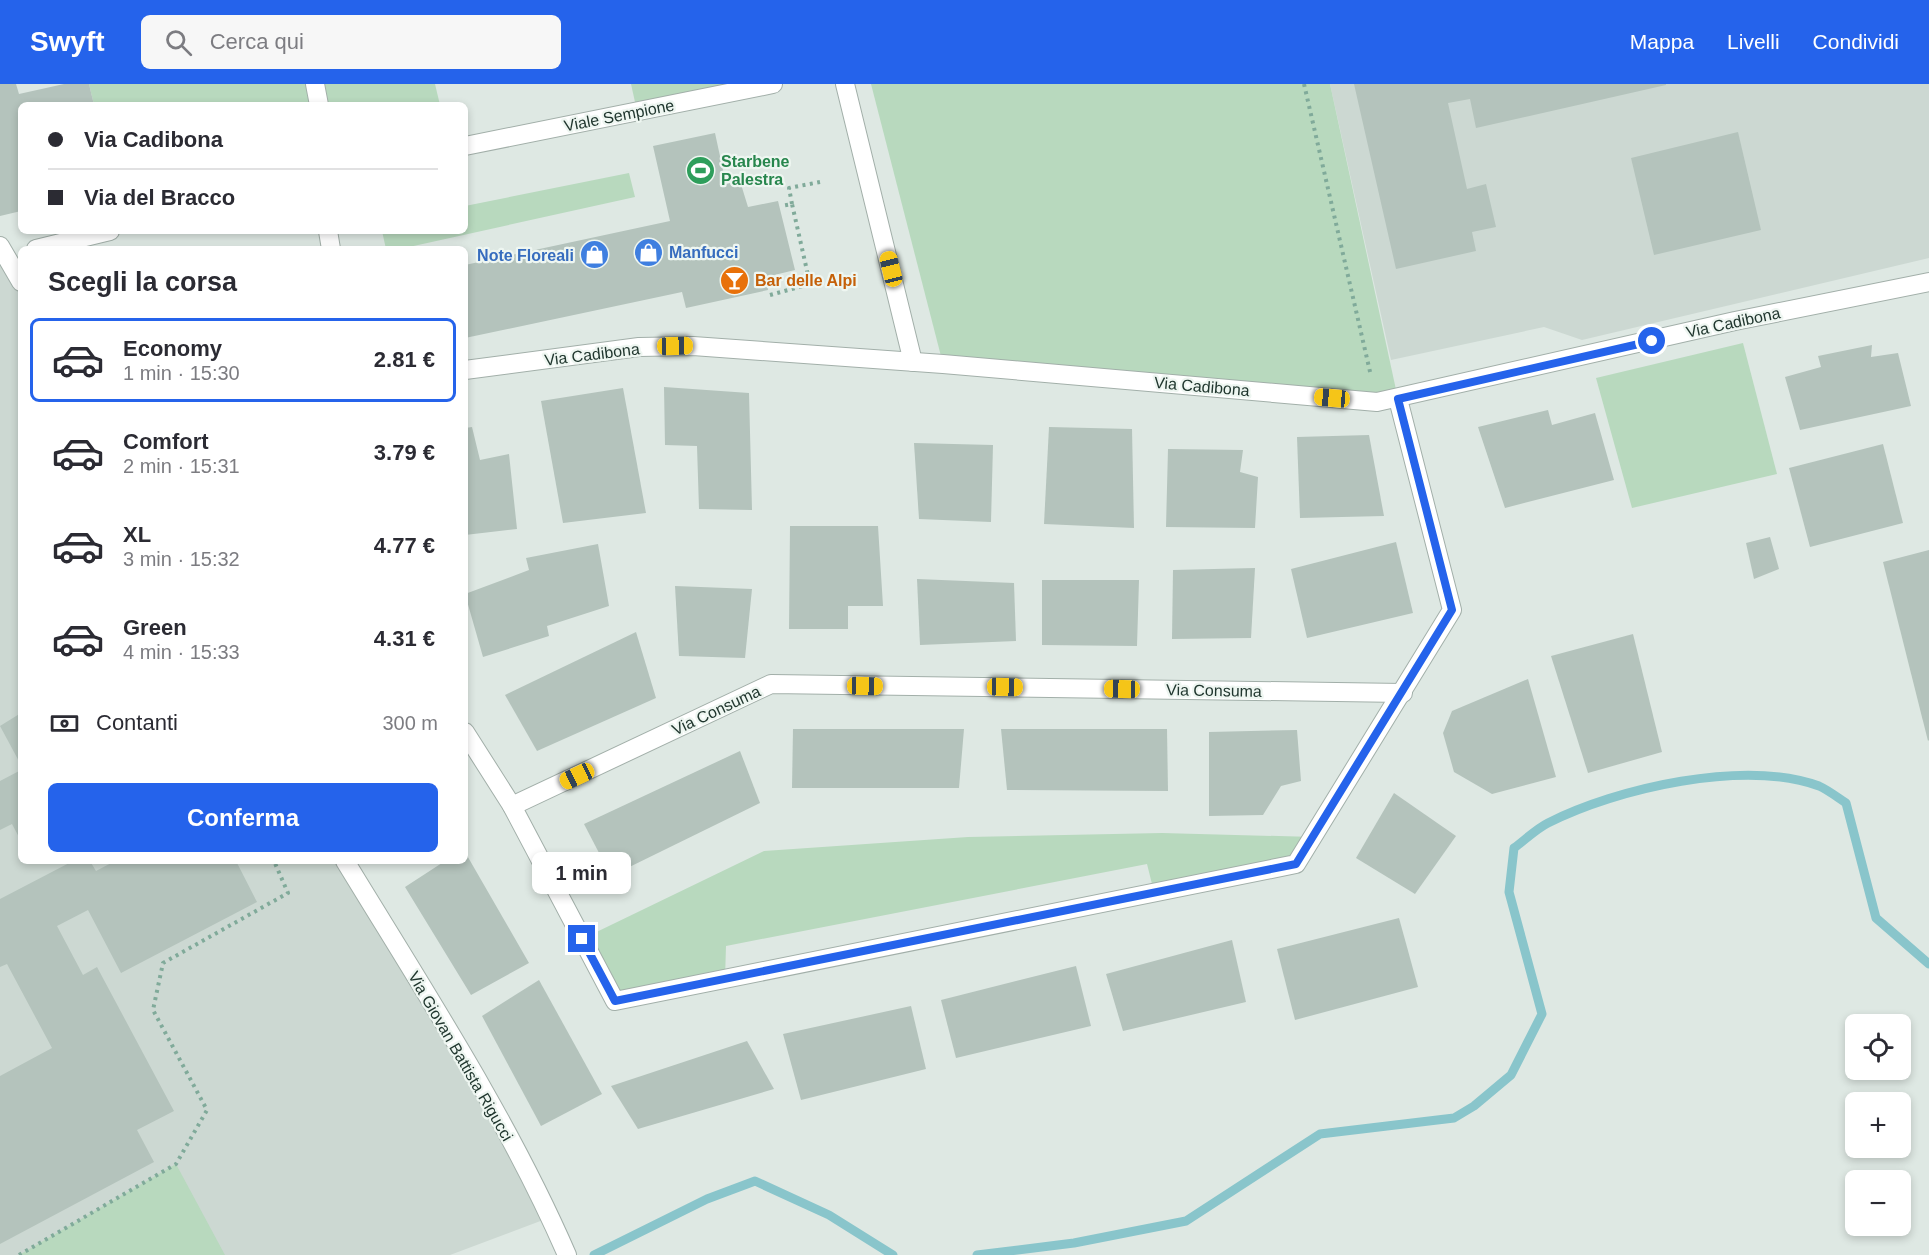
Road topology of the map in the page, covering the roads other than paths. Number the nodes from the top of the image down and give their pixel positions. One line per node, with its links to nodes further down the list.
1 (315, 84): 4 (street)
2 (773, 84): 5 (street, Viale Sempione)
3 (845, 84): 11 (street)
4 (318, 102)
5 (468, 145)
6 (98, 234): 7 (street)
7 (48, 246)
8 (7, 254): 9 (street)
9 (18, 276)
10 (1929, 282): 13 (street, Via Cadibona)
11 (913, 362): 12 (street, Via Cadibona); 13 (street, Via Cadibona)
12 (468, 370)
13 (1398, 399): 14 (street)
14 (1403, 693): 16 (street, Via Consuma); 16 (street)
15 (468, 737): 16 (street)
16 (512, 806)
17 (347, 864): 18 (street, Via Giovan Battista Rigucci)
18 (567, 1255)

